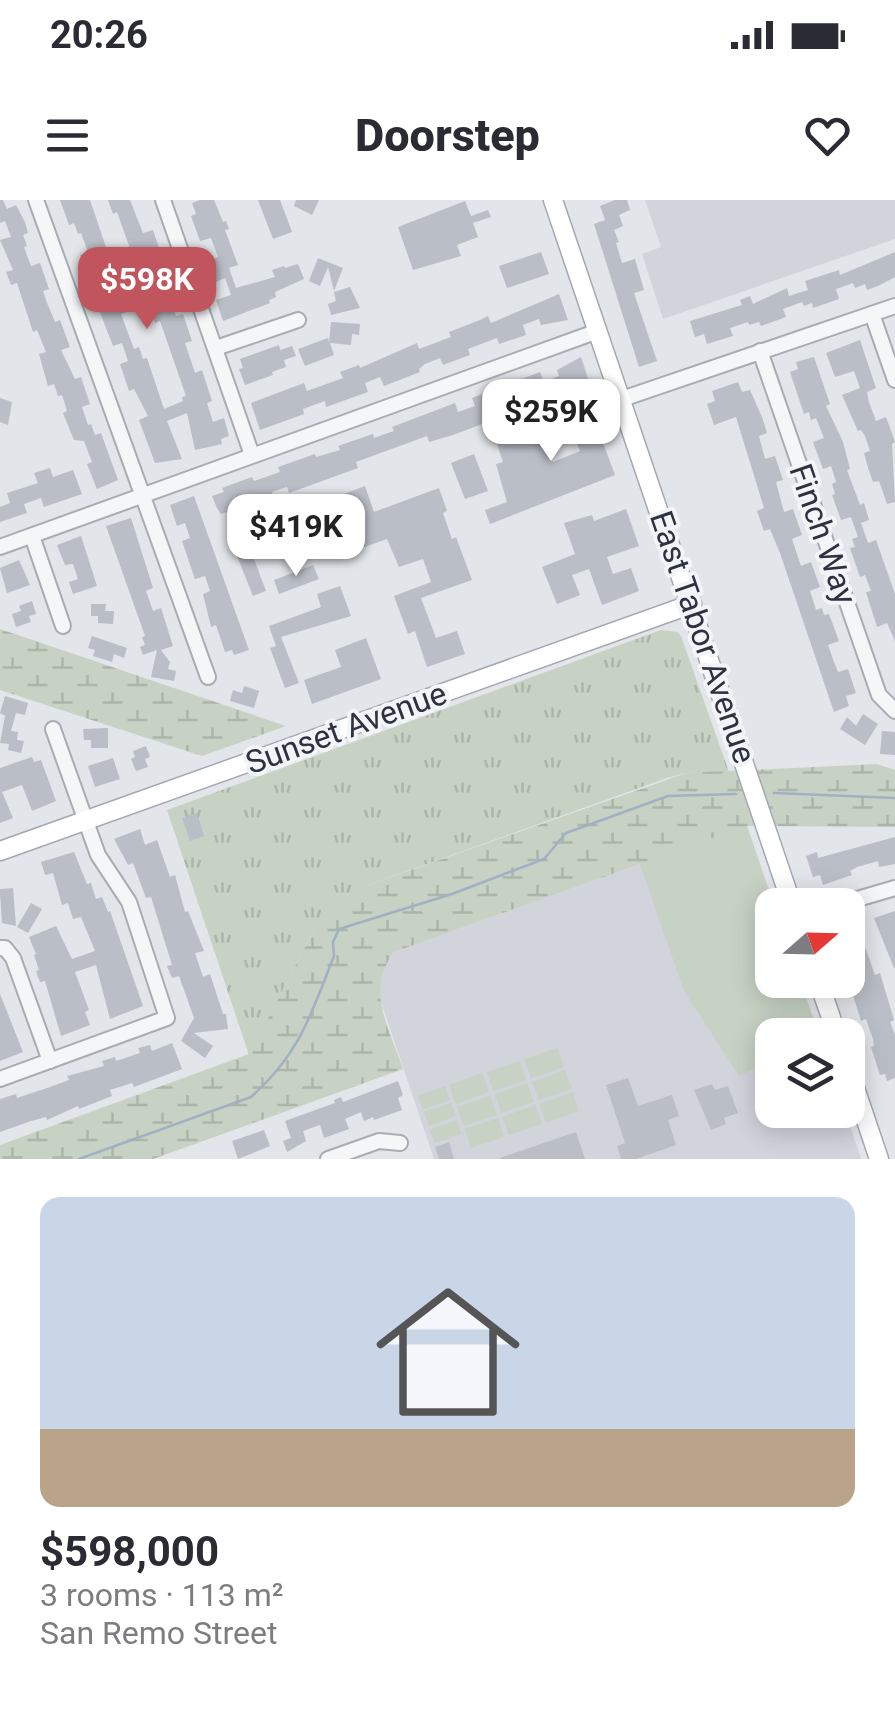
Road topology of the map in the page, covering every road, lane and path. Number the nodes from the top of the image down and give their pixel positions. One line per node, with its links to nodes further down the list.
1 (36, 200): 13 (street)
2 (163, 200): 8 (street)
3 (553, 200): 7 (main road, East Tabor Avenue)
4 (895, 306): 5 (street)
5 (872, 314): 9 (street); 10 (street)
6 (298, 320): 8 (street)
7 (598, 331): 11 (main road, East Tabor Avenue); 12 (street)
8 (216, 348): 12 (street)
9 (760, 352): 11 (street); 19 (street, Finch Way)
10 (895, 380)
11 (622, 399): 16 (main road, East Tabor Avenue)
12 (252, 455): 13 (street)
13 (144, 493): 14 (street); 18 (street)
14 (32, 536): 15 (street); 17 (street)
15 (0, 547)
16 (692, 604): 21 (main road, Sunset Avenue); 23 (main road, East Tabor Avenue)
17 (63, 626)
18 (208, 677)
19 (895, 711)
20 (53, 730): 21 (street)
21 (86, 820): 22 (main road, Sunset Avenue); 27 (street)
22 (0, 851)
23 (786, 888)
24 (895, 888): 25 (street)
25 (865, 897)
26 (0, 948): 27 (street)
27 (50, 1061): 28 (street)
28 (0, 1079)
29 (865, 1117): 32 (main road)
30 (400, 1144): 31 (street)
31 (328, 1159)
32 (879, 1159)

